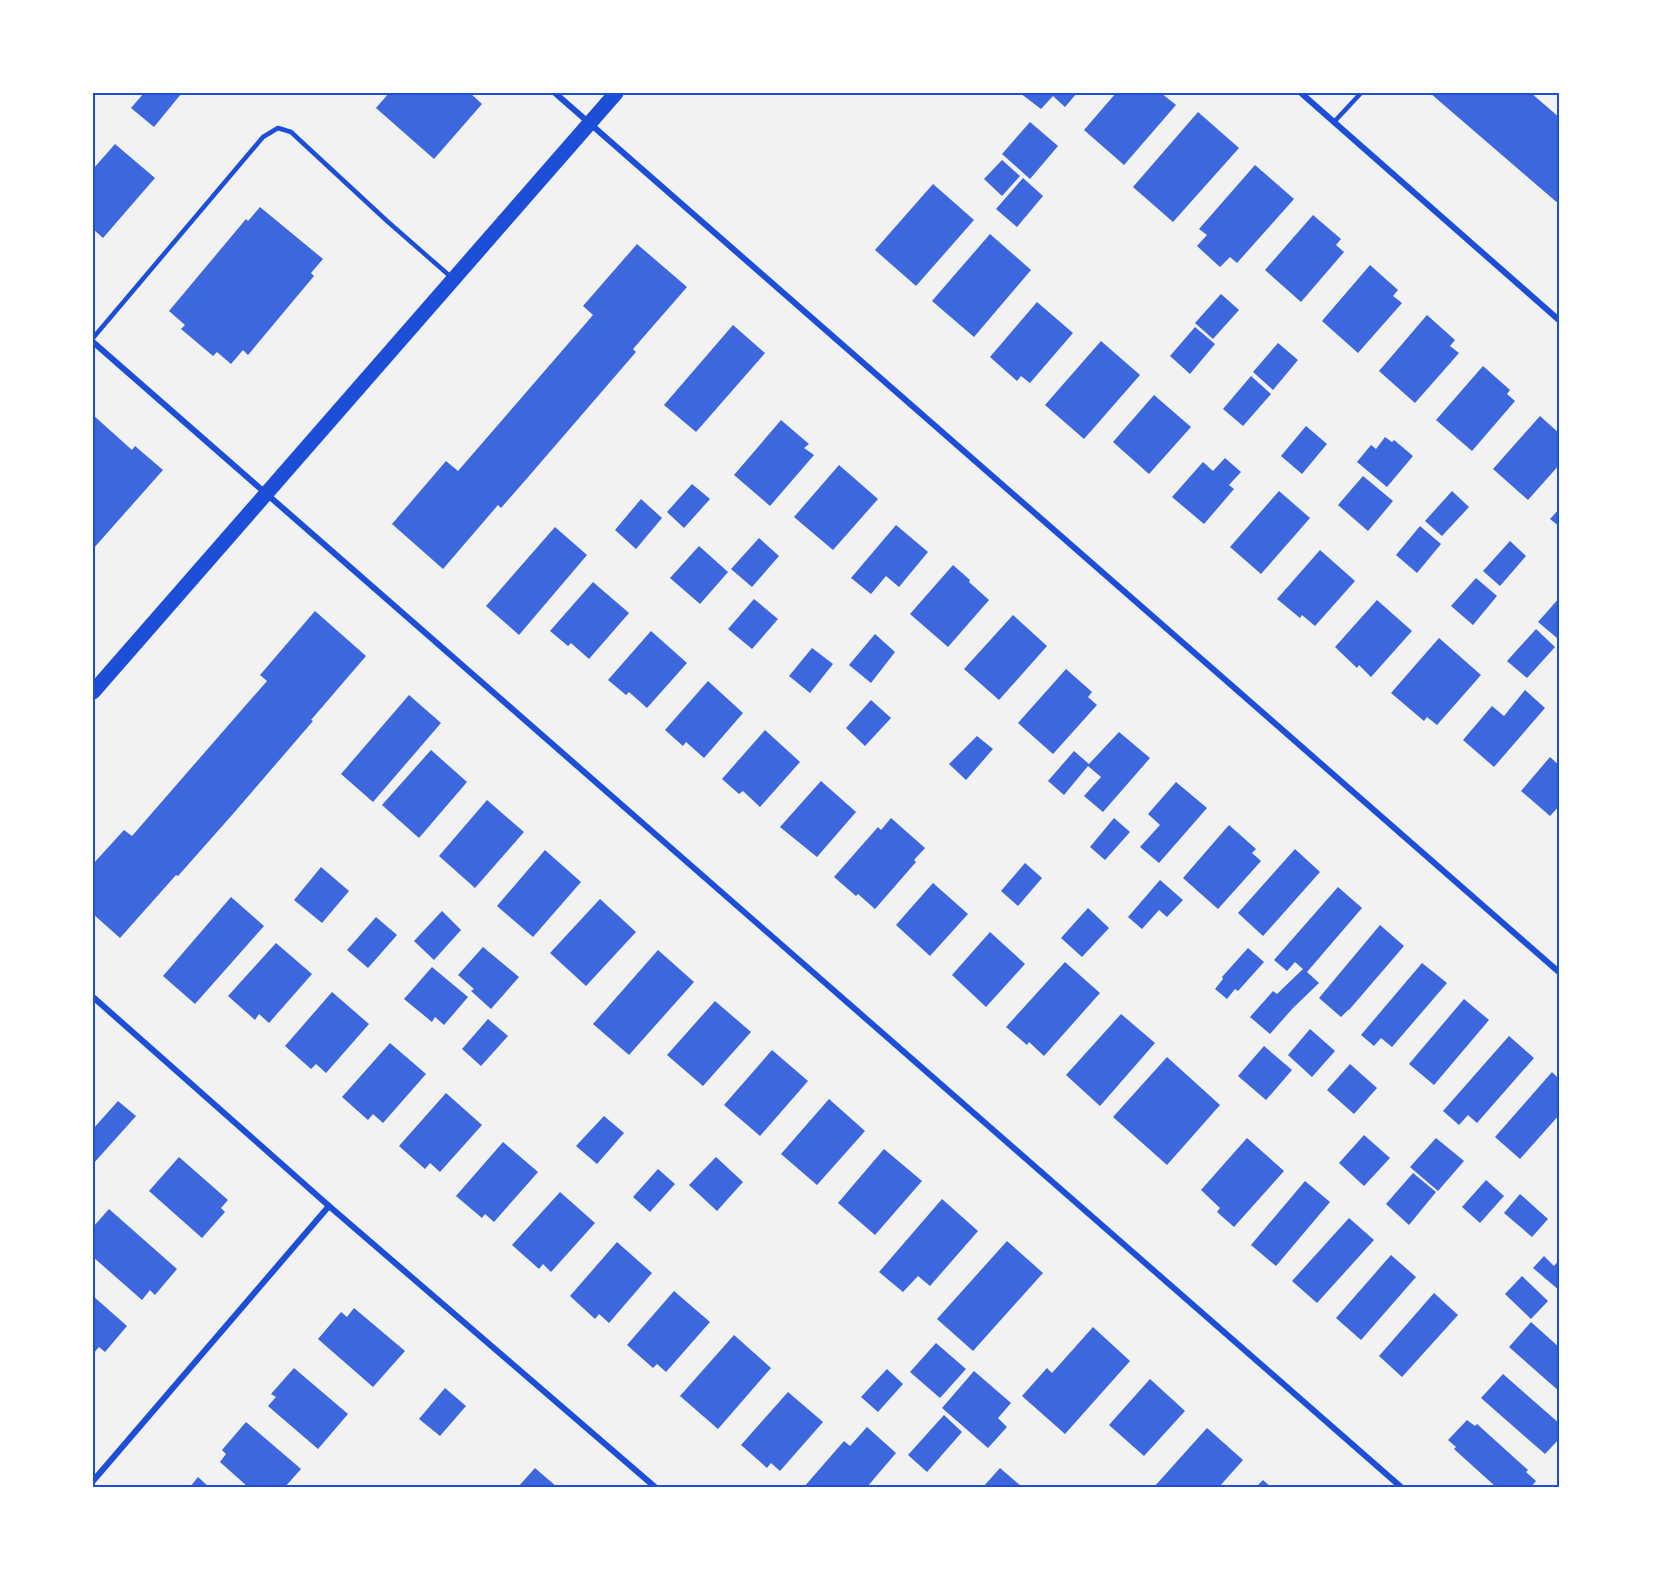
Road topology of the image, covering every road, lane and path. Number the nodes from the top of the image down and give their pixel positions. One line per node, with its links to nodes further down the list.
1 (555, 93): 6 (street)
2 (616, 93): 6 (main road)
3 (1301, 93): 5 (street)
4 (1361, 93): 5 (lane)
5 (1334, 122): 8 (street)
6 (590, 123): 7 (main road); 12 (street)
7 (453, 279): 9 (lane); 10 (main road)
8 (1560, 321)
9 (93, 340): 10 (street)
10 (266, 493): 11 (main road); 17 (street)
11 (93, 692)
12 (1560, 973)
13 (93, 997): 14 (street)
14 (329, 1206): 15 (street); 16 (street)
15 (93, 1481)
16 (655, 1487)
17 (1401, 1487)

